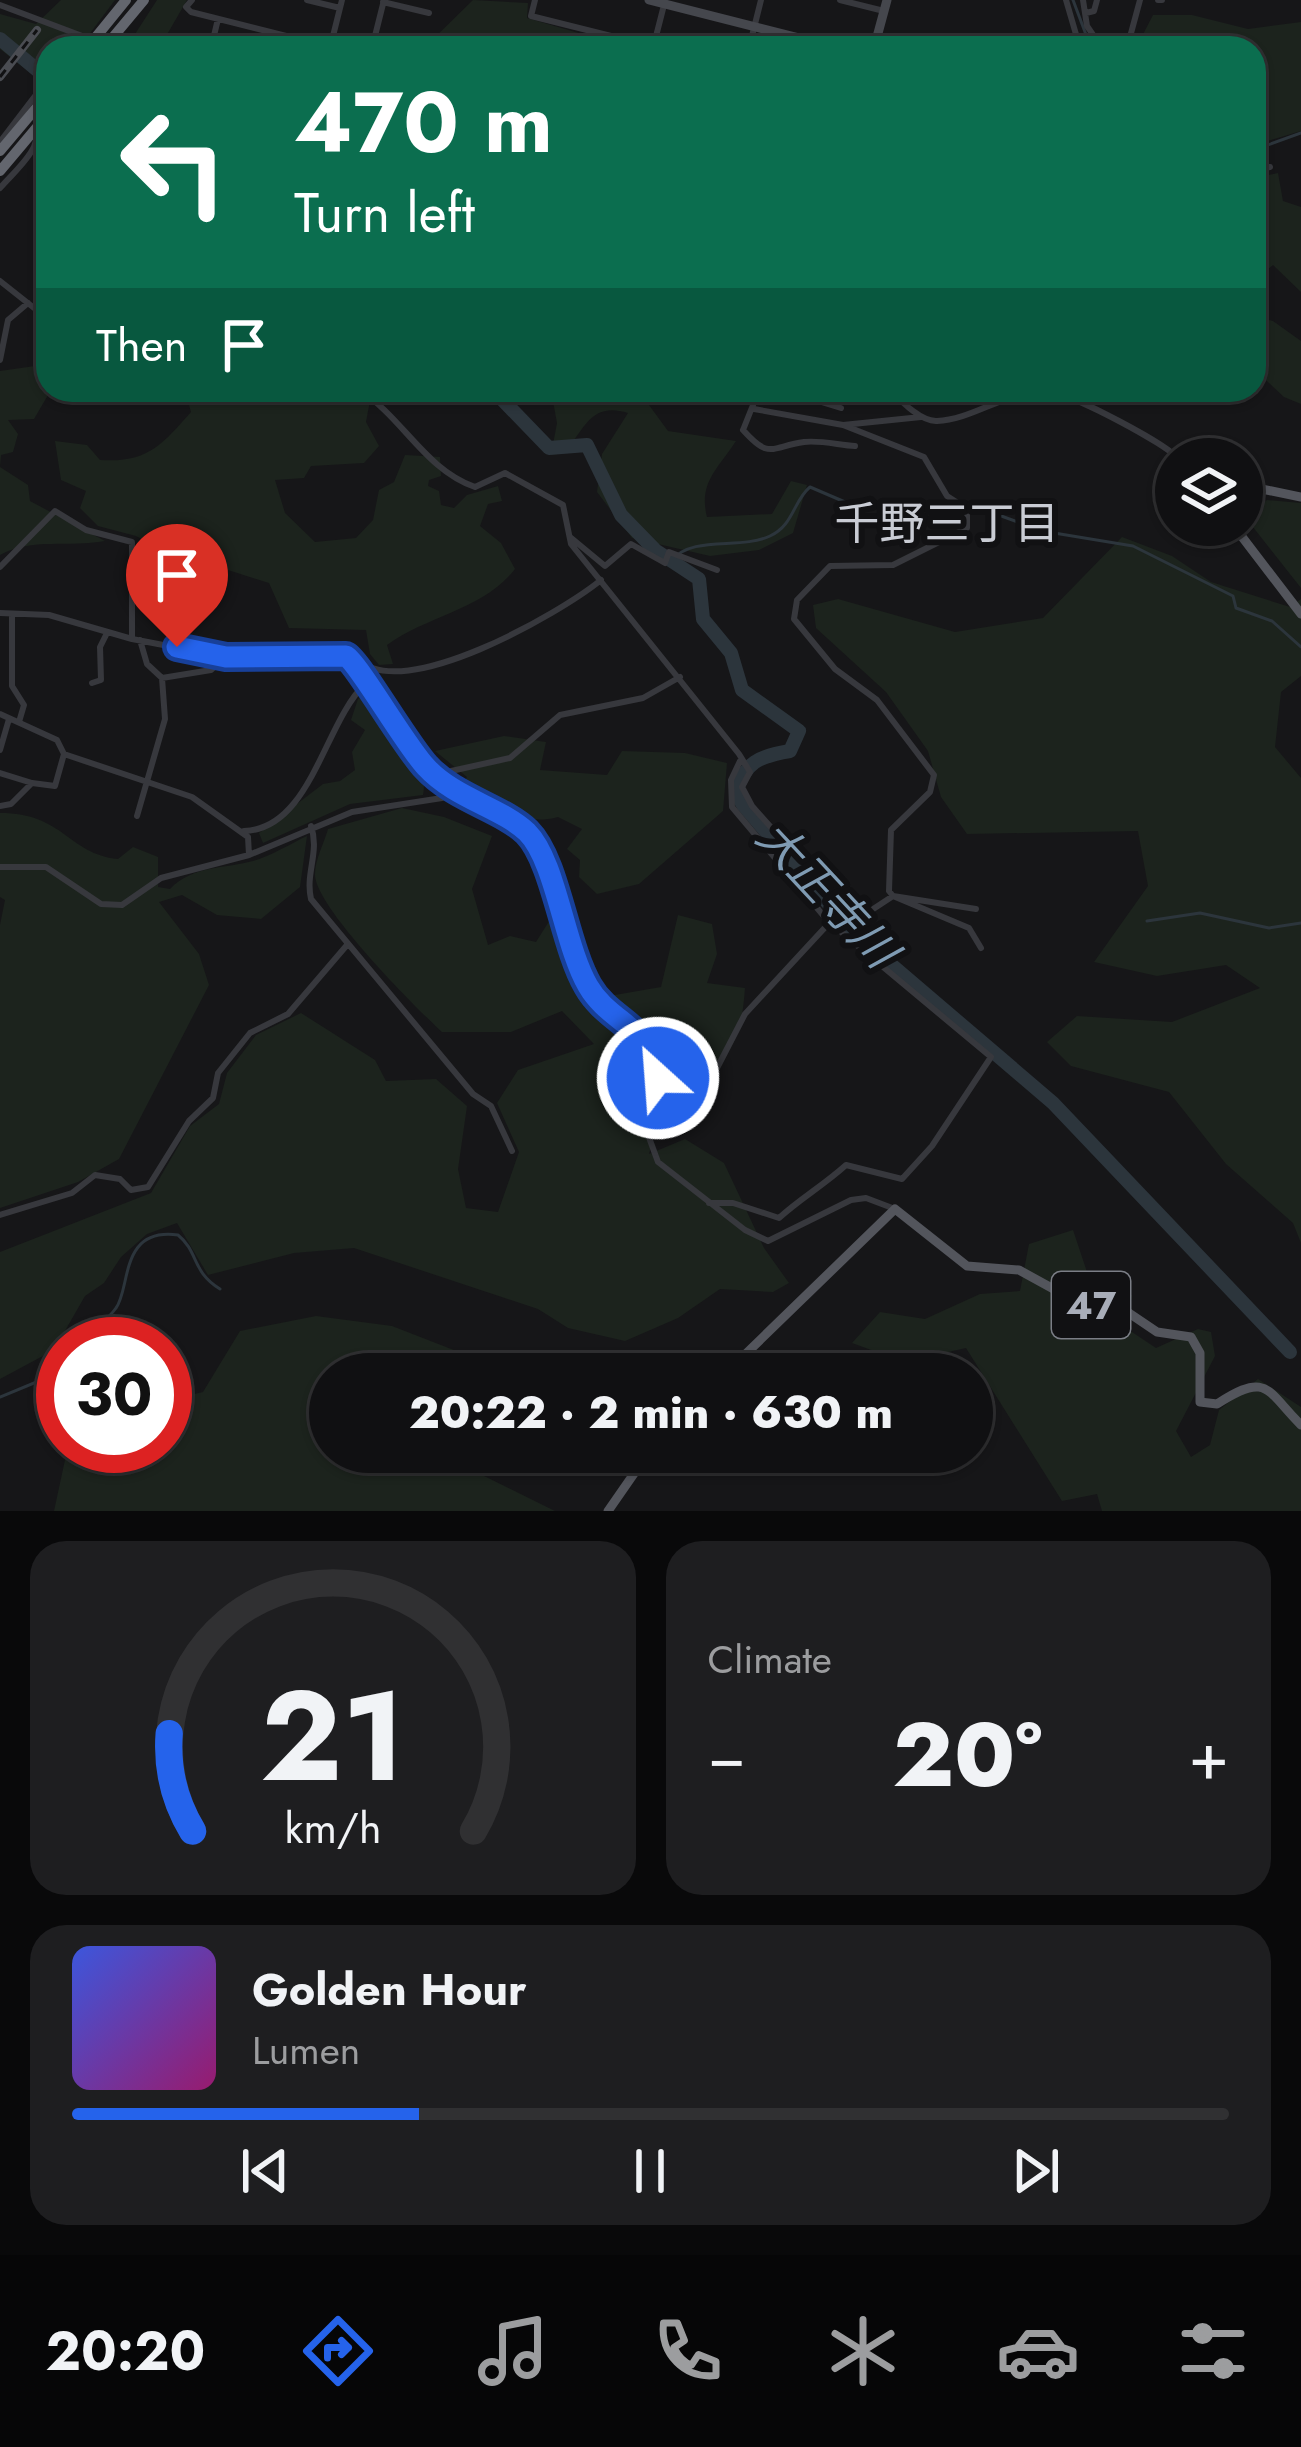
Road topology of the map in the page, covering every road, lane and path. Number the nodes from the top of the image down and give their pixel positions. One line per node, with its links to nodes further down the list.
1 (126, 0): 24 (highway)
2 (144, 0): 25 (highway)
3 (192, 0): 20 (street)
4 (307, 0): 15 (street)
5 (535, 0): 30 (street)
6 (649, 0): 14 (street)
7 (761, 0): 21 (street)
8 (840, 0): 17 (street)
9 (1066, 0): 35 (street)
10 (1083, 0): 19 (street)
11 (1097, 0): 19 (street)
12 (1140, 0): 37 (street)
13 (383, 1): 18 (street); 29 (street)
14 (665, 2): 21 (street); 31 (street)
15 (341, 4): 28 (street)
16 (0, 5): 22 (street)
17 (885, 5): 34 (street)
18 (429, 13)
19 (1086, 13): 36 (street)
20 (218, 19): 26 (street); 27 (street)
21 (754, 26): 32 (street); 33 (street)
22 (77, 34): 23 (street)
23 (90, 36)
24 (111, 36)
25 (113, 36)
26 (214, 36)
27 (284, 36)
28 (333, 36)
29 (375, 36)
30 (609, 36)
31 (658, 36)
32 (752, 36)
33 (793, 36)
34 (877, 36)
35 (1076, 36)
36 (1097, 36)
37 (1130, 36)
38 (36, 99): 39 (street)
39 (33, 104): 41 (street); 44 (street)
40 (36, 107): 44 (highway)
41 (36, 115)
42 (36, 129): 47 (highway)
43 (36, 145): 48 (street)
44 (0, 147)
45 (1270, 167): 46 (street)
46 (1266, 168)
47 (0, 171)
48 (0, 188)
49 (0, 281): 50 (street)
50 (28, 303): 51 (street); 52 (street)
51 (36, 309)
52 (0, 360)
53 (371, 402): 69 (street)
54 (756, 402): 61 (street)
55 (803, 402): 62 (street)
56 (827, 402): 60 (street)
57 (905, 402): 63 (street)
58 (1005, 402): 63 (street)
59 (1075, 402): 65 (street)
60 (841, 408)
61 (754, 409): 62 (street); 66 (street)
62 (801, 414): 64 (street)
63 (922, 416): 64 (street)
64 (843, 425): 101 (street)
65 (1155, 443)
66 (855, 446)
67 (1263, 489): 68 (main road)
68 (1301, 497)
69 (571, 537): 72 (street); 73 (street)
70 (1249, 546): 76 (main road)
71 (0, 567): 78 (street)
72 (717, 570)
73 (601, 580): 79 (street); 81 (street)
74 (0, 613): 75 (street)
75 (12, 614): 77 (street); 86 (street)
76 (1301, 614)
77 (107, 633): 78 (street); 83 (street)
78 (136, 640): 80 (street); 82 (street)
79 (346, 656): 80 (street); 84 (street)
80 (226, 657): 82 (street)
81 (680, 677): 89 (street); 91 (street)
82 (162, 678): 92 (street)
83 (92, 683)
84 (365, 684): 91 (street); 97 (street)
85 (4, 716): 86 (street); 87 (street)
86 (20, 722): 88 (street)
87 (0, 747)
88 (64, 754): 92 (street); 93 (street)
89 (740, 761): 102 (street); 104 (street)
90 (0, 773): 93 (street)
91 (434, 775): 94 (street)
92 (148, 778): 96 (street); 97 (street)
93 (32, 783): 95 (street)
94 (453, 790): 98 (street); 107 (street)
95 (0, 806)
96 (137, 816)
97 (232, 824): 99 (street)
98 (311, 826): 99 (street); 105 (street)
99 (249, 855): 100 (street)
100 (0, 867)
101 (893, 896): 102 (street); 103 (street); 106 (street)
102 (843, 908): 104 (street)
103 (976, 909)
104 (828, 921): 107 (street); 109 (street)
105 (347, 946): 108 (street); 111 (street)
106 (981, 948)
107 (647, 1132): 109 (street)
108 (512, 1151)
109 (709, 1203): 110 (street)
110 (895, 1209): 112 (main road); 113 (main road, 47)
111 (0, 1215)
112 (747, 1353)
113 (1301, 1425)
114 (634, 1473): 115 (main road)
115 (608, 1511)

